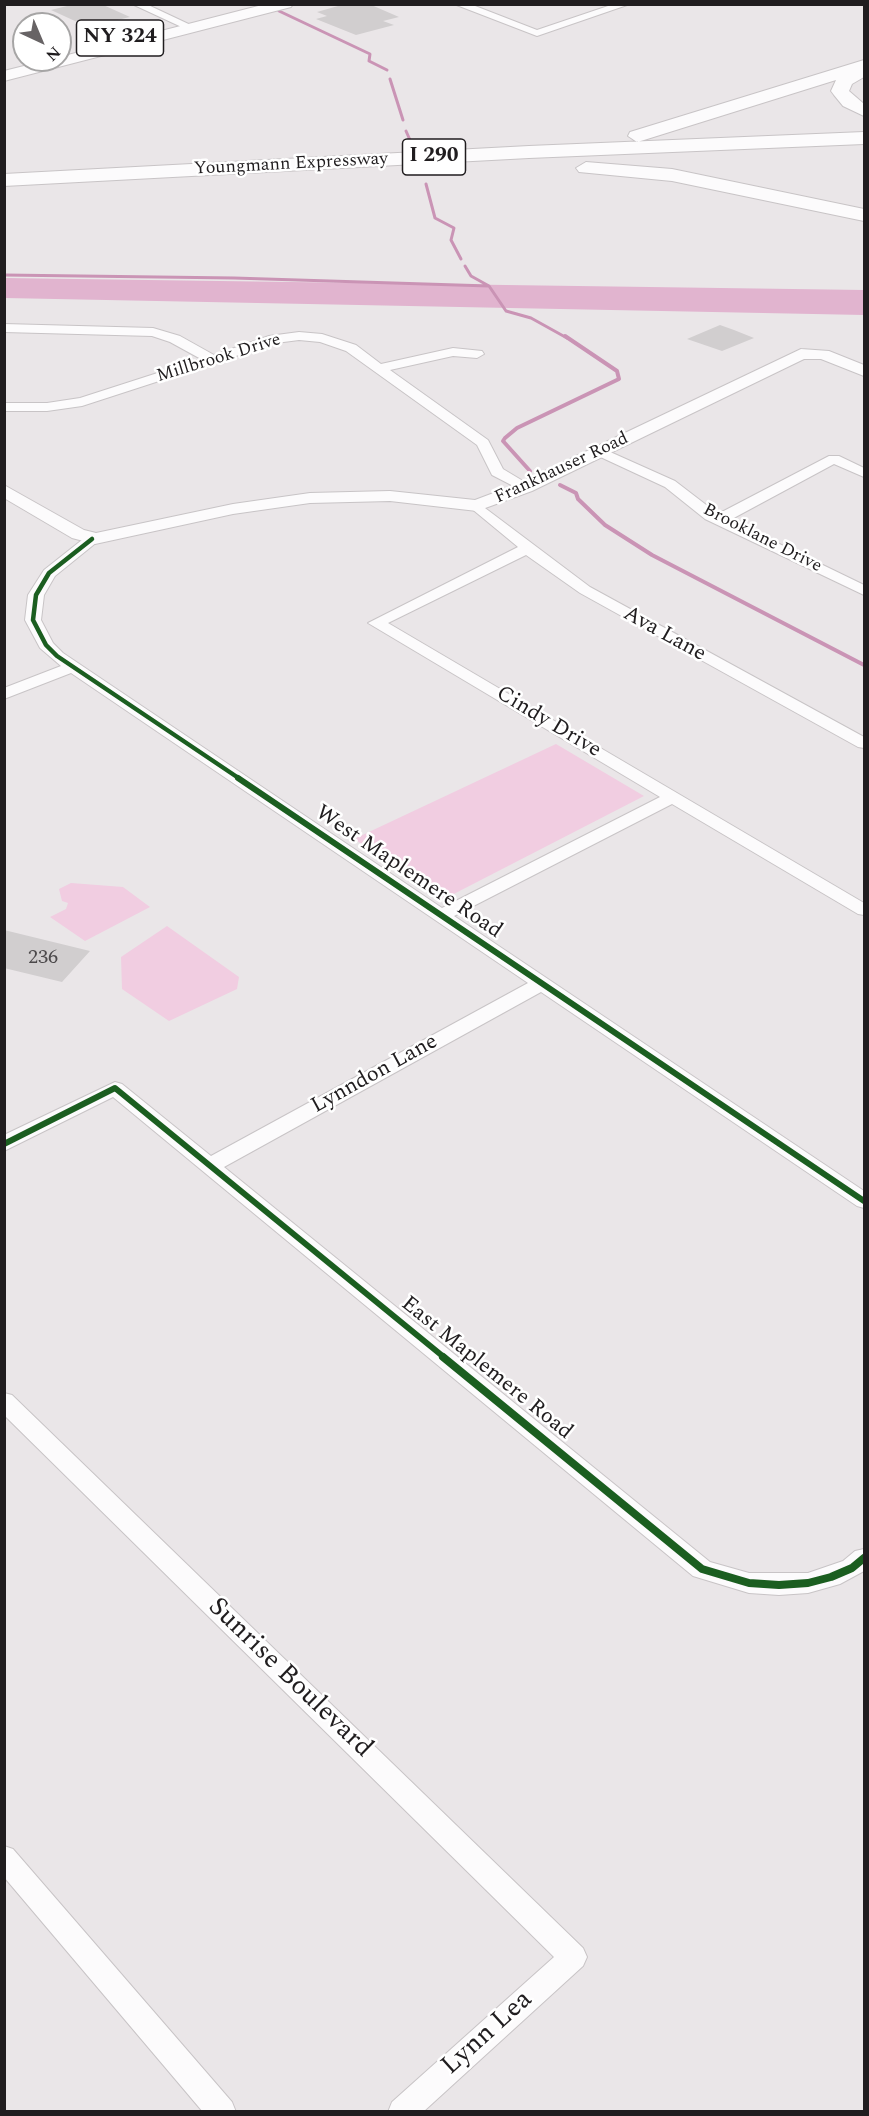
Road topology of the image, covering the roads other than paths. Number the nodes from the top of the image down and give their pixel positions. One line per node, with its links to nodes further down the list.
1 (137, 4): 6 (street)
2 (253, 4): 6 (main road, NY 324)
3 (285, 4): 6 (main road, NY 324)
4 (459, 4): 5 (street)
5 (625, 4)
6 (186, 26): 7 (main road, NY 324); 9 (main road, NY 324)
7 (72, 51)
8 (864, 68): 10 (highway); 13 (highway)
9 (4, 76)
10 (864, 111)
11 (864, 138): 13 (highway, Youngmann Expressway / I 290)
12 (864, 151): 14 (highway, Youngmann Expressway / I 290)
13 (529, 152): 15 (highway, Youngmann Expressway / I 290)
14 (509, 168): 16 (highway, Youngmann Expressway / I 290); 19 (highway)
15 (4, 180)
16 (167, 185): 17 (highway, Youngmann Expressway / I 290); 18 (highway)
17 (4, 193)
18 (4, 198)
19 (864, 215)
20 (4, 328): 22 (street)
21 (477, 354): 23 (street)
22 (212, 359): 23 (street, Millbrook Drive); 25 (street, Millbrook Drive)
23 (380, 368): 28 (street, Millbrook Drive)
24 (864, 371): 26 (street, Frankhauser Road)
25 (4, 407)
26 (599, 451): 28 (street, Frankhauser Road); 31 (street, Brooklane Drive)
27 (864, 473): 31 (street)
28 (526, 487): 30 (street, Frankhauser Road)
29 (4, 490): 32 (street)
30 (477, 506): 32 (street, Frankhauser Road); 33 (street, Ava Lane)
31 (718, 520): 34 (street, Brooklane Drive)
32 (92, 539): 35 (street, West Maplemere Road)
33 (528, 548): 37 (street, Ava Lane); 38 (street, Cindy Drive)
34 (864, 591)
35 (72, 667): 36 (street); 40 (street, West Maplemere Road)
36 (4, 694)
37 (864, 743)
38 (673, 797): 39 (street, Cindy Drive); 40 (street)
39 (864, 910)
40 (440, 916): 41 (street, West Maplemere Road)
41 (541, 984): 43 (street, Lynndon Lane); 44 (street, West Maplemere Road)
42 (4, 1144): 43 (street, East Maplemere Road)
43 (209, 1166): 46 (street, East Maplemere Road)
44 (864, 1201)
45 (4, 1401): 48 (street, Sunrise Boulevard)
46 (864, 1558)
47 (4, 1857): 49 (street)
48 (573, 1957): 50 (street, Lynn Lea)
49 (222, 2112)
50 (402, 2112)

